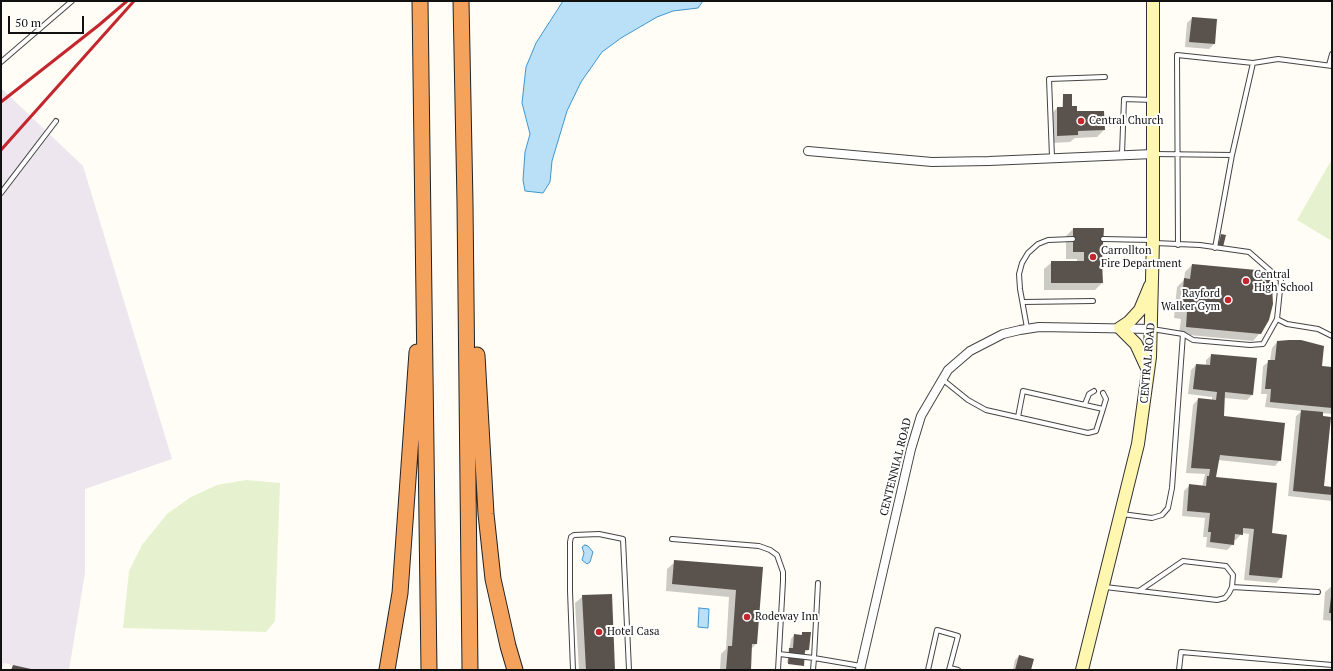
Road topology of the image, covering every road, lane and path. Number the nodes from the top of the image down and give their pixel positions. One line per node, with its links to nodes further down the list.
1 (72, 1): 6 (lane)
2 (420, 1): 26 (highway)
3 (461, 1): 19 (highway)
4 (1153, 1): 10 (street, CENTRAL ROAD)
5 (1332, 54): 8 (lane)
6 (1, 62)
7 (1253, 63): 8 (lane); 13 (lane); 16 (lane)
8 (1330, 65)
9 (1106, 76): 17 (lane)
10 (1153, 100): 14 (lane); 15 (street, CENTRAL ROAD)
11 (56, 121): 18 (lane)
12 (808, 151): 17 (street)
13 (1177, 153): 15 (lane); 16 (lane); 23 (lane)
14 (1122, 154): 15 (street); 17 (street)
15 (1153, 154): 22 (street, CENTRAL ROAD)
16 (1232, 155): 24 (lane)
17 (1052, 157)
18 (1, 193)
19 (465, 203): 56 (highway); 57 (highway)
20 (1073, 239): 27 (lane)
21 (1104, 239): 22 (lane)
22 (1153, 241): 23 (lane); 25 (street, CENTRAL ROAD)
23 (1178, 245): 24 (lane)
24 (1215, 248): 29 (lane)
25 (1152, 281): 31 (street); 32 (street, CENTRAL ROAD)
26 (424, 289): 54 (highway); 55 (highway)
27 (1023, 302): 28 (lane); 30 (lane)
28 (1093, 302)
29 (1277, 319): 33 (lane); 34 (lane)
30 (1027, 328): 31 (street, CENTENNIAL ROAD); 36 (street, CENTENNIAL ROAD)
31 (1120, 328): 32 (street, CENTENNIAL ROAD); 35 (street)
32 (1152, 328): 33 (lane); 35 (street, CENTRAL ROAD)
33 (1183, 334): 42 (lane)
34 (1332, 336)
35 (1149, 371): 42 (street, CENTRAL ROAD)
36 (942, 379): 41 (lane); 52 (street, CENTENNIAL ROAD)
37 (1094, 391): 39 (lane)
38 (1103, 393): 40 (lane)
39 (1085, 404): 40 (lane); 41 (lane)
40 (1103, 409): 41 (lane)
41 (1018, 417)
42 (1121, 514): 45 (street, CENTRAL ROAD)
43 (672, 539): 49 (lane)
44 (818, 583): 50 (lane)
45 (1103, 587): 47 (lane); 64 (street, CENTRAL ROAD)
46 (1232, 587): 47 (lane); 47 (lane); 48 (lane)
47 (1139, 591)
48 (1318, 592)
49 (779, 654): 50 (lane); 60 (lane)
50 (814, 658): 52 (lane); 61 (lane)
51 (1332, 664): 65 (lane)
52 (860, 668)
53 (949, 669): 62 (lane); 63 (lane)
54 (387, 670)
55 (429, 670)
56 (470, 670)
57 (515, 670)
58 (573, 670): 59 (lane)
59 (629, 670)
60 (778, 670)
61 (813, 670)
62 (928, 670)
63 (958, 670)
64 (1082, 670)
65 (1179, 670)

